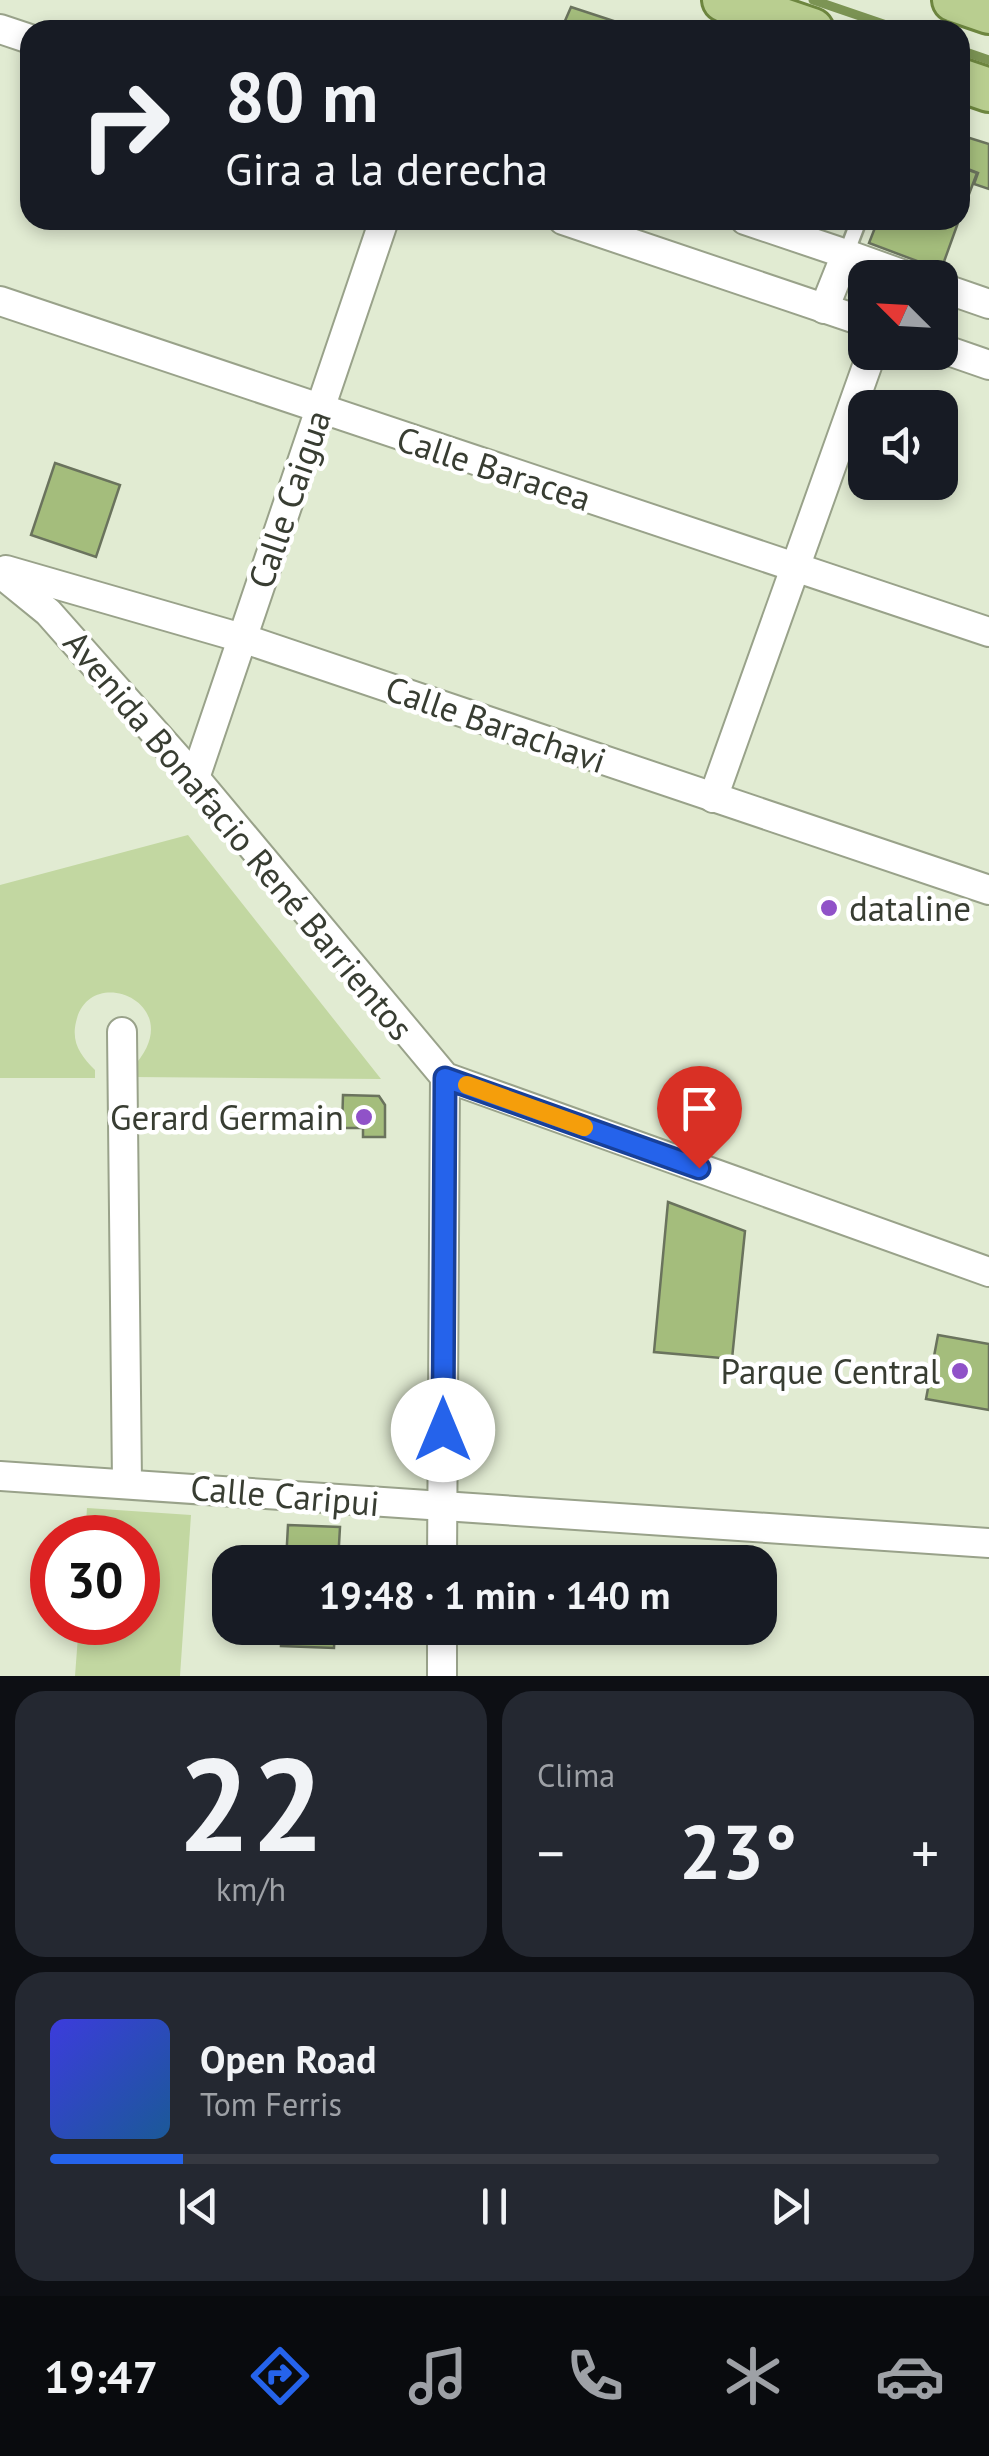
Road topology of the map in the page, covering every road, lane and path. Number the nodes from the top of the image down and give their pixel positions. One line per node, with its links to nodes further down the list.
1 (724, 0): 4 (main road)
2 (954, 0): 3 (main road)
3 (989, 12)
4 (783, 20)
5 (381, 230): 19 (street, Calle Caigua)
6 (593, 230): 14 (street)
7 (775, 230): 9 (street)
8 (855, 230): 9 (lane)
9 (846, 254): 10 (street); 14 (street)
10 (863, 260)
11 (958, 293): 13 (street)
12 (0, 301): 19 (street, Calle Baracea)
13 (989, 304)
14 (824, 308): 15 (street)
15 (848, 316)
16 (958, 355): 17 (street)
17 (989, 366)
18 (866, 370): 20 (street)
19 (320, 410): 20 (street, Calle Baracea); 23 (street, Calle Caigua)
20 (795, 569): 22 (street, Calle Baracea); 25 (street)
21 (0, 571): 23 (street, Calle Barachavi); 24 (street, Avenida Bonafacio René Barrientos)
22 (989, 632)
23 (242, 638): 24 (street, Calle Caigua); 25 (street, Calle Barachavi)
24 (195, 778): 28 (street, Avenida Bonafacio René Barrientos)
25 (713, 798): 26 (street, Calle Barachavi)
26 (989, 890)
27 (122, 1032): 31 (street)
28 (445, 1078): 29 (street); 32 (street)
29 (989, 1272)
30 (0, 1476): 31 (street, Calle Caripui)
31 (127, 1482): 32 (street, Calle Caripui)
32 (443, 1508): 33 (street, Calle Caripui); 34 (street)
33 (989, 1543)
34 (442, 1545)
35 (442, 1645): 36 (street)
36 (442, 1676)

